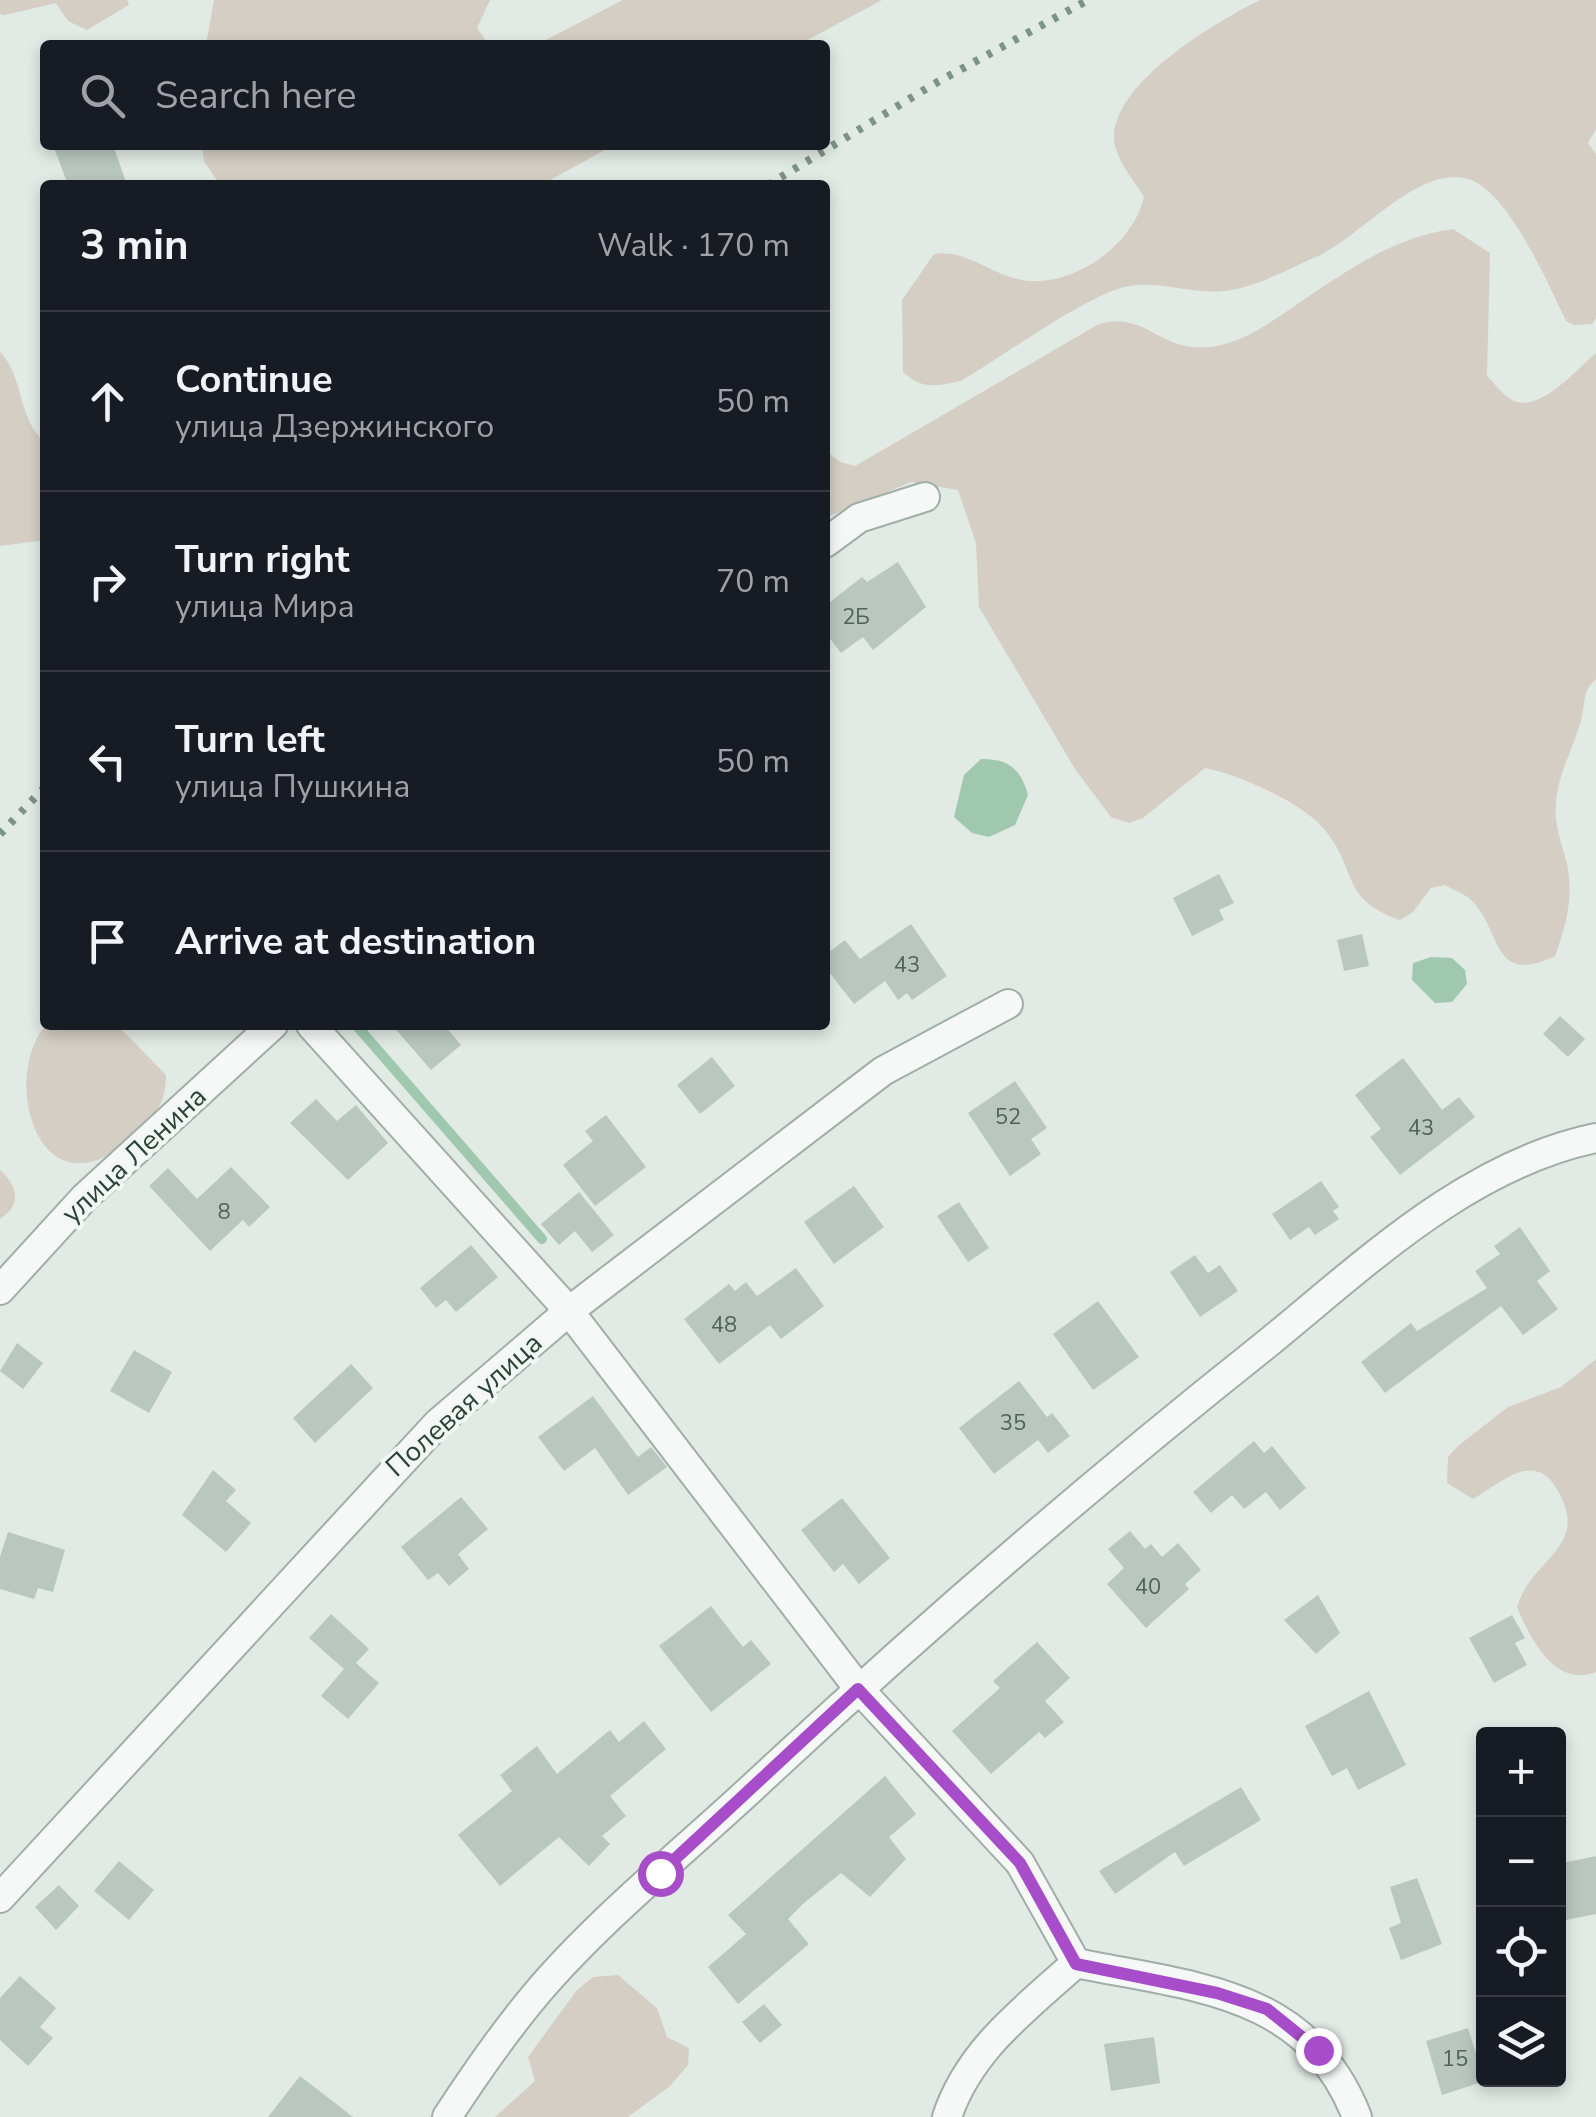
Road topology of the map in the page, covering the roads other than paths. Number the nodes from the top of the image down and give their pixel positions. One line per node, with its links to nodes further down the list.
1 (924, 497): 2 (street)
2 (830, 539)
3 (1008, 1004): 8 (street, Полевая улица)
4 (269, 1030): 7 (street, улица Ленина)
5 (315, 1030): 8 (street)
6 (1596, 1138): 9 (street)
7 (0, 1290)
8 (568, 1311): 9 (street); 10 (street, Полевая улица)
9 (858, 1689): 11 (street); 12 (street)
10 (0, 1898)
11 (1076, 1964): 13 (street); 14 (street)
12 (447, 2117)
13 (947, 2117)
14 (1357, 2117)

